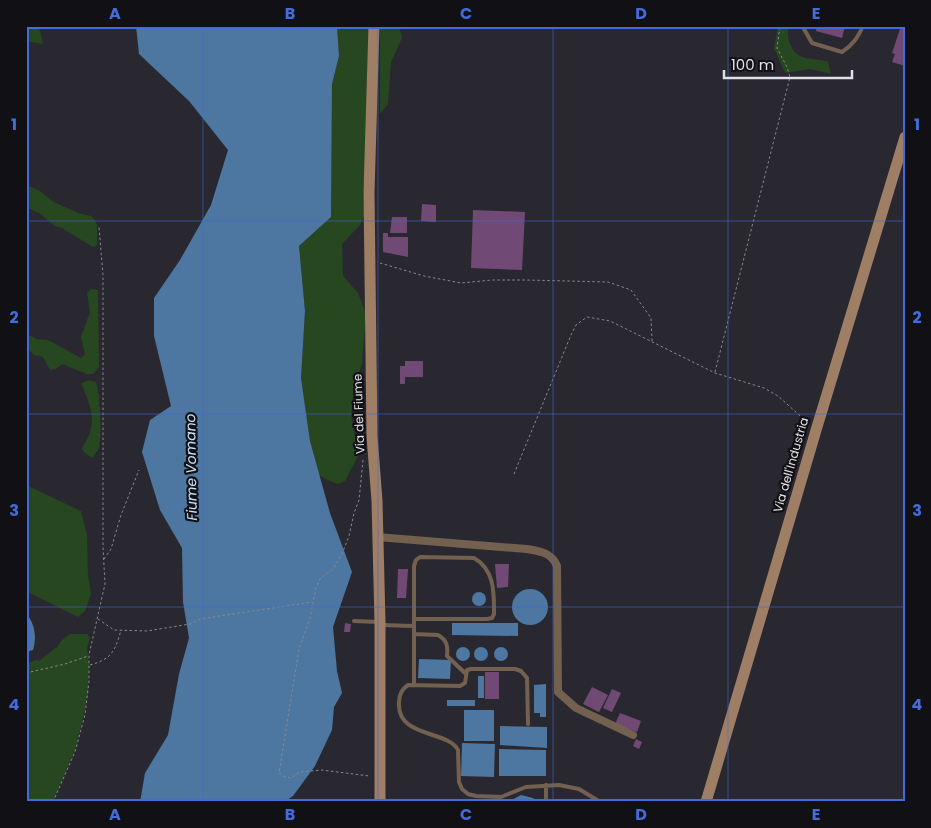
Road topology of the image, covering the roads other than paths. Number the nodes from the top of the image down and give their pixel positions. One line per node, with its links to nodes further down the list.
1 (374, 26): 5 (street, Via del Fiume)
2 (804, 26): 3 (lane)
3 (863, 26)
4 (905, 137): 21 (street, Via dell'Industria)
5 (377, 537): 8 (street, Via del Fiume); 14 (street)
6 (414, 619): 6 (lane); 9 (lane)
7 (354, 621): 8 (lane)
8 (380, 624): 9 (lane); 18 (street, Via del Fiume)
9 (414, 626): 10 (lane)
10 (414, 634): 11 (lane); 12 (lane)
11 (466, 674): 12 (lane); 13 (lane)
12 (414, 685): 16 (lane)
13 (528, 724)
14 (633, 735)
15 (546, 785): 16 (lane); 17 (lane); 20 (lane)
16 (490, 797): 19 (lane)
17 (598, 800)
18 (380, 802)
19 (492, 802)
20 (546, 802)
21 (706, 802)

